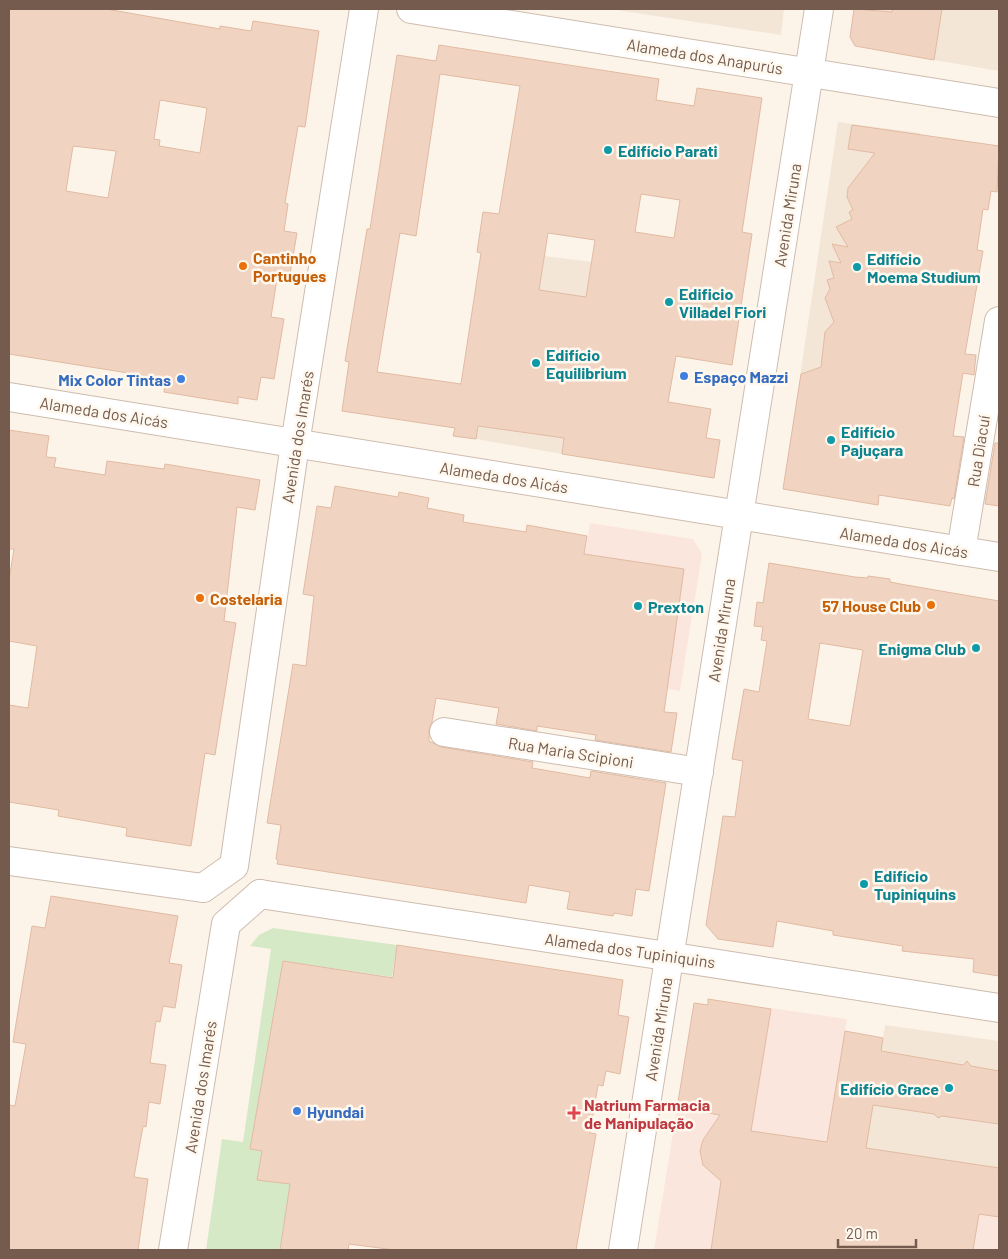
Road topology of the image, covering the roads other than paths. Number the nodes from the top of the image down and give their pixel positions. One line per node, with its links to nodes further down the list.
1 (364, 9): 8 (street, Avenida dos Imarés)
2 (411, 9): 4 (street, Alameda dos Anapurús)
3 (819, 9): 4 (street, Avenida Miruna)
4 (809, 72): 5 (street, Alameda dos Anapurús); 9 (street, Avenida Miruna)
5 (999, 103)
6 (999, 321): 10 (street, Rua Diacuí)
7 (9, 397): 8 (street, Alameda dos Aicás)
8 (296, 444): 9 (street, Alameda dos Aicás); 15 (street, Avenida dos Imarés)
9 (739, 515): 10 (street, Alameda dos Aicás); 13 (street, Avenida Miruna)
10 (961, 551): 11 (street, Alameda dos Aicás)
11 (999, 556)
12 (444, 732): 13 (street, Rua Maria Scipioni)
13 (698, 772): 19 (street, Avenida Miruna)
14 (9, 864): 16 (street)
15 (234, 866): 16 (street); 17 (street)
16 (203, 888): 18 (street)
17 (260, 894): 18 (street); 19 (street, Alameda dos Tupiniquins)
18 (226, 924): 21 (street, Avenida dos Imarés)
19 (669, 954): 20 (street, Alameda dos Tupiniquins); 22 (street, Avenida Miruna)
20 (999, 1008)
21 (173, 1250)
22 (623, 1250)

